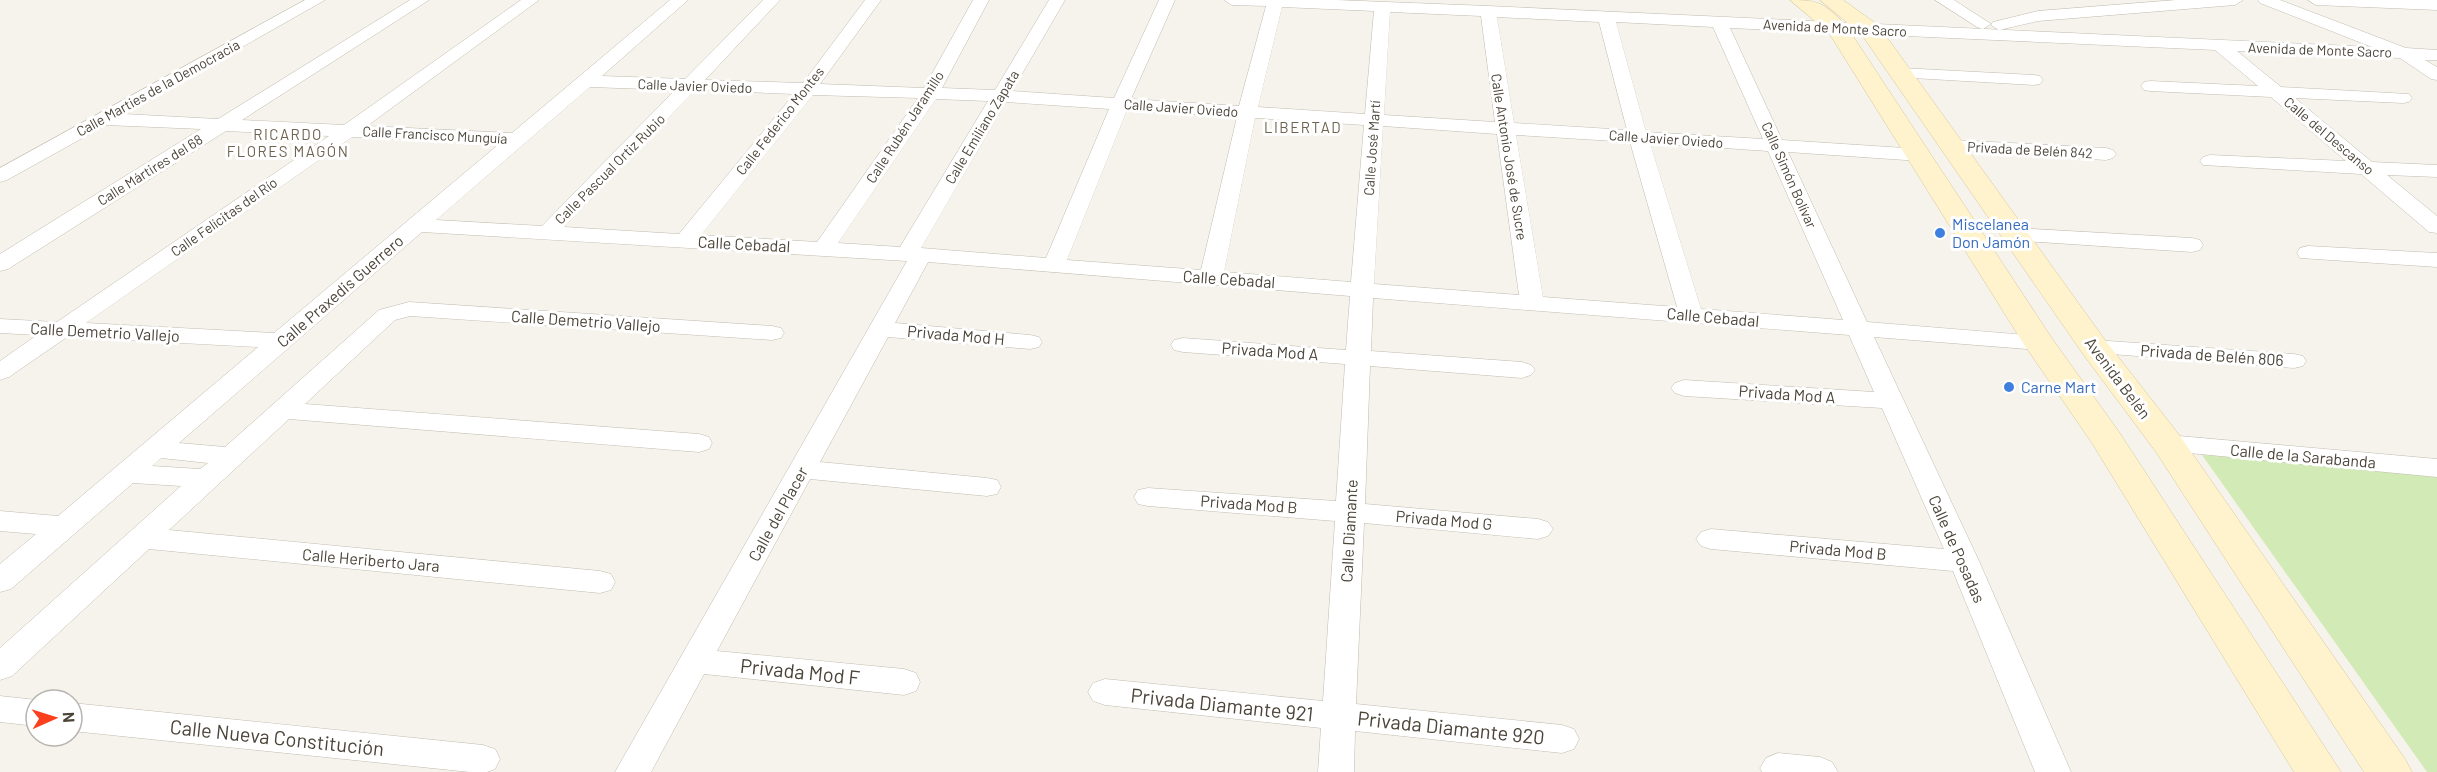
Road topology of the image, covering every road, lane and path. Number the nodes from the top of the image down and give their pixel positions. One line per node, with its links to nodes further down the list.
1 (317, 0): 42 (street, Calle Marties de la Democracia)
2 (421, 0): 44 (street, Calle Mártires del 68)
3 (531, 0): 46 (street, Calle Felícitas del Río)
4 (680, 0): 32 (street, Calle Praxedis Guerrero)
5 (772, 0): 33 (street, Calle Pascual Ortiz Rubio)
6 (873, 0): 35 (street, Calle Federico Montes)
7 (981, 0): 37 (street, Calle Rubén Jaramillo)
8 (1057, 0): 38 (street, Calle Emiliano Zapata)
9 (1167, 0): 40 (street)
10 (1232, 0): 16 (street, Avenida de Monte Sacro)
11 (1438, 0): 21 (street, Avenida de Monte Sacro)
12 (1943, 0): 23 (street)
13 (2235, 0): 23 (street)
14 (2266, 0): 24 (street)
15 (2316, 0): 17 (street)
16 (1275, 2): 18 (street, Avenida de Monte Sacro); 41 (street)
17 (2437, 4)
18 (1382, 7): 19 (street, Avenida de Monte Sacro); 43 (street, Calle José Martí)
19 (1488, 11): 20 (street, Avenida de Monte Sacro); 45 (street, Calle Antonio José de Sucre)
20 (1606, 16): 22 (street, Avenida de Monte Sacro); 47 (street)
21 (1836, 16): 22 (street, Avenida de Monte Sacro); 23 (street, Avenida de Monte Sacro); 26 (street, Avenida de Monte Sacro); 29 (main road, Avenida Belén); 52 (main road)
22 (1719, 22): 49 (street, Calle Simón Bolívar)
23 (1991, 24): 24 (street, Avenida de Monte Sacro)
24 (2367, 41): 25 (street, Avenida de Monte Sacro); 27 (street)
25 (2437, 45)
26 (2221, 46): 27 (street, Avenida de Monte Sacro); 36 (street, Calle del Descanso)
27 (2404, 54): 28 (street, Avenida de Monte Sacro); 30 (street)
28 (2437, 55)
29 (1901, 73): 31 (street); 50 (main road, Avenida Belén)
30 (2437, 75)
31 (2034, 80)
32 (585, 81): 33 (street, Calle Javier Oviedo); 48 (street, Calle Praxedis Guerrero)
33 (692, 86): 35 (street, Calle Javier Oviedo); 59 (street, Calle Pascual Ortiz Rubio)
34 (2150, 86): 36 (street)
35 (807, 90): 37 (street, Calle Javier Oviedo); 61 (street, Calle Federico Montes)
36 (2276, 92): 39 (street); 54 (street, Calle del Descanso)
37 (930, 94): 38 (street, Calle Javier Oviedo); 63 (street, Calle Rubén Jaramillo)
38 (999, 96): 40 (street, Calle Javier Oviedo); 65 (street, Calle Emiliano Zapata)
39 (2403, 98)
40 (1120, 104): 41 (street, Calle Javier Oviedo); 68 (street)
41 (1247, 112): 43 (street, Calle Javier Oviedo); 69 (street)
42 (100, 120): 44 (street, Calle Francisco Munguía); 56 (street, Calle Marties de la Democracia)
43 (1374, 120): 45 (street, Calle Javier Oviedo); 70 (street, Calle José Martí)
44 (223, 125): 46 (street, Calle Francisco Munguía); 67 (street, Calle Mártires del 68)
45 (1505, 129): 47 (street, Calle Javier Oviedo); 71 (street, Calle Antonio José de Sucre)
46 (348, 131): 48 (street, Calle Francisco Munguía); 75 (street, Calle Felícitas del Río)
47 (1638, 137): 49 (street, Calle Javier Oviedo); 72 (street)
48 (517, 139): 57 (street, Calle Praxedis Guerrero)
49 (1776, 146): 52 (street, Calle Javier Oviedo); 74 (street, Calle Simón Bolívar)
50 (1953, 146): 51 (street, Privada de Belén 842); 60 (main road, Avenida Belén)
51 (2106, 154)
52 (1920, 155): 80 (main road)
53 (2210, 161): 54 (street)
54 (2368, 168): 55 (street); 58 (street, Calle del Descanso)
55 (2437, 171)
56 (0, 176)
57 (417, 225): 59 (street, Calle Cebadal); 78 (street, Calle Praxedis Guerrero)
58 (2437, 227)
59 (547, 233): 61 (street, Calle Cebadal)
60 (2016, 235): 62 (street); 82 (main road, Avenida Belén)
61 (685, 241): 63 (street, Calle Cebadal)
62 (2192, 245)
63 (823, 249): 65 (street, Calle Cebadal)
64 (2308, 253): 66 (street)
65 (914, 254): 68 (street, Calle Cebadal); 76 (street, Calle del Placer)
66 (2437, 260)
67 (0, 264)
68 (1054, 265): 69 (street, Calle Cebadal)
69 (1211, 278): 70 (street, Calle Cebadal)
70 (1362, 289): 71 (street, Calle Cebadal); 83 (street, Calle Diamante)
71 (1532, 303): 72 (street, Calle Cebadal)
72 (1691, 315): 74 (street, Calle Cebadal)
73 (0, 326): 75 (street, Calle Demetrio Vallejo)
74 (1857, 328): 80 (street, Calle Cebadal); 88 (street, Calle de Posadas)
75 (63, 329): 78 (street, Calle Demetrio Vallejo); 86 (street, Calle Felícitas del Río)
76 (882, 329): 79 (street, Privada Mod H); 95 (street, Calle del Placer)
77 (772, 333): 89 (street, Calle Demetrio Vallejo)
78 (281, 341): 92 (street, Calle Praxedis Guerrero)
79 (1030, 342)
80 (2039, 343): 124 (main road)
81 (1183, 345): 83 (street, Privada Mod A)
82 (2094, 347): 84 (street, Privada de Belén 806); 91 (main road, Avenida Belén)
83 (1358, 357): 85 (street, Privada Mod A); 100 (street, Calle Diamante)
84 (2294, 362)
85 (1522, 370)
86 (0, 372)
87 (1684, 388): 88 (street, Privada Mod A)
88 (1890, 400): 106 (street, Calle de Posadas)
89 (282, 410): 90 (street); 93 (street)
90 (699, 443)
91 (2168, 444): 94 (street, Calle de la Sarabanda); 125 (main road, Avenida Belén)
92 (155, 449): 93 (street); 96 (street, Calle Praxedis Guerrero)
93 (232, 456): 97 (street)
94 (2437, 468)
95 (803, 469): 98 (street); 109 (street, Calle del Placer)
96 (127, 473): 97 (street); 102 (street, Calle Praxedis Guerrero)
97 (206, 479): 104 (street)
98 (987, 487)
99 (1148, 497): 100 (street, Privada Mod B)
100 (1350, 512): 103 (street, Privada Mod G); 115 (street, Calle Diamante)
101 (0, 521): 102 (street)
102 (64, 526): 107 (street, Calle Praxedis Guerrero)
103 (1538, 529)
104 (142, 538): 108 (street, Calle Heriberto Jara); 110 (street)
105 (1711, 539): 106 (street, Privada Mod B)
106 (1964, 561): 123 (street, Calle de Posadas)
107 (0, 581)
108 (600, 582)
109 (695, 661): 111 (street, Privada Mod F); 120 (street, Calle del Placer)
110 (0, 667)
111 (904, 682)
112 (1105, 692): 115 (street, Privada Diamante 921)
113 (0, 709): 114 (street)
114 (24, 712)
115 (1339, 717): 117 (street, Privada Diamante 920); 121 (street, Calle Diamante)
116 (84, 718): 118 (street, Calle Nueva Constitución)
117 (1562, 739)
118 (483, 759)
119 (1778, 768): 122 (street)
120 (633, 772)
121 (1336, 772)
122 (1820, 772)
123 (2053, 772)
124 (2318, 772)
125 (2389, 772)

